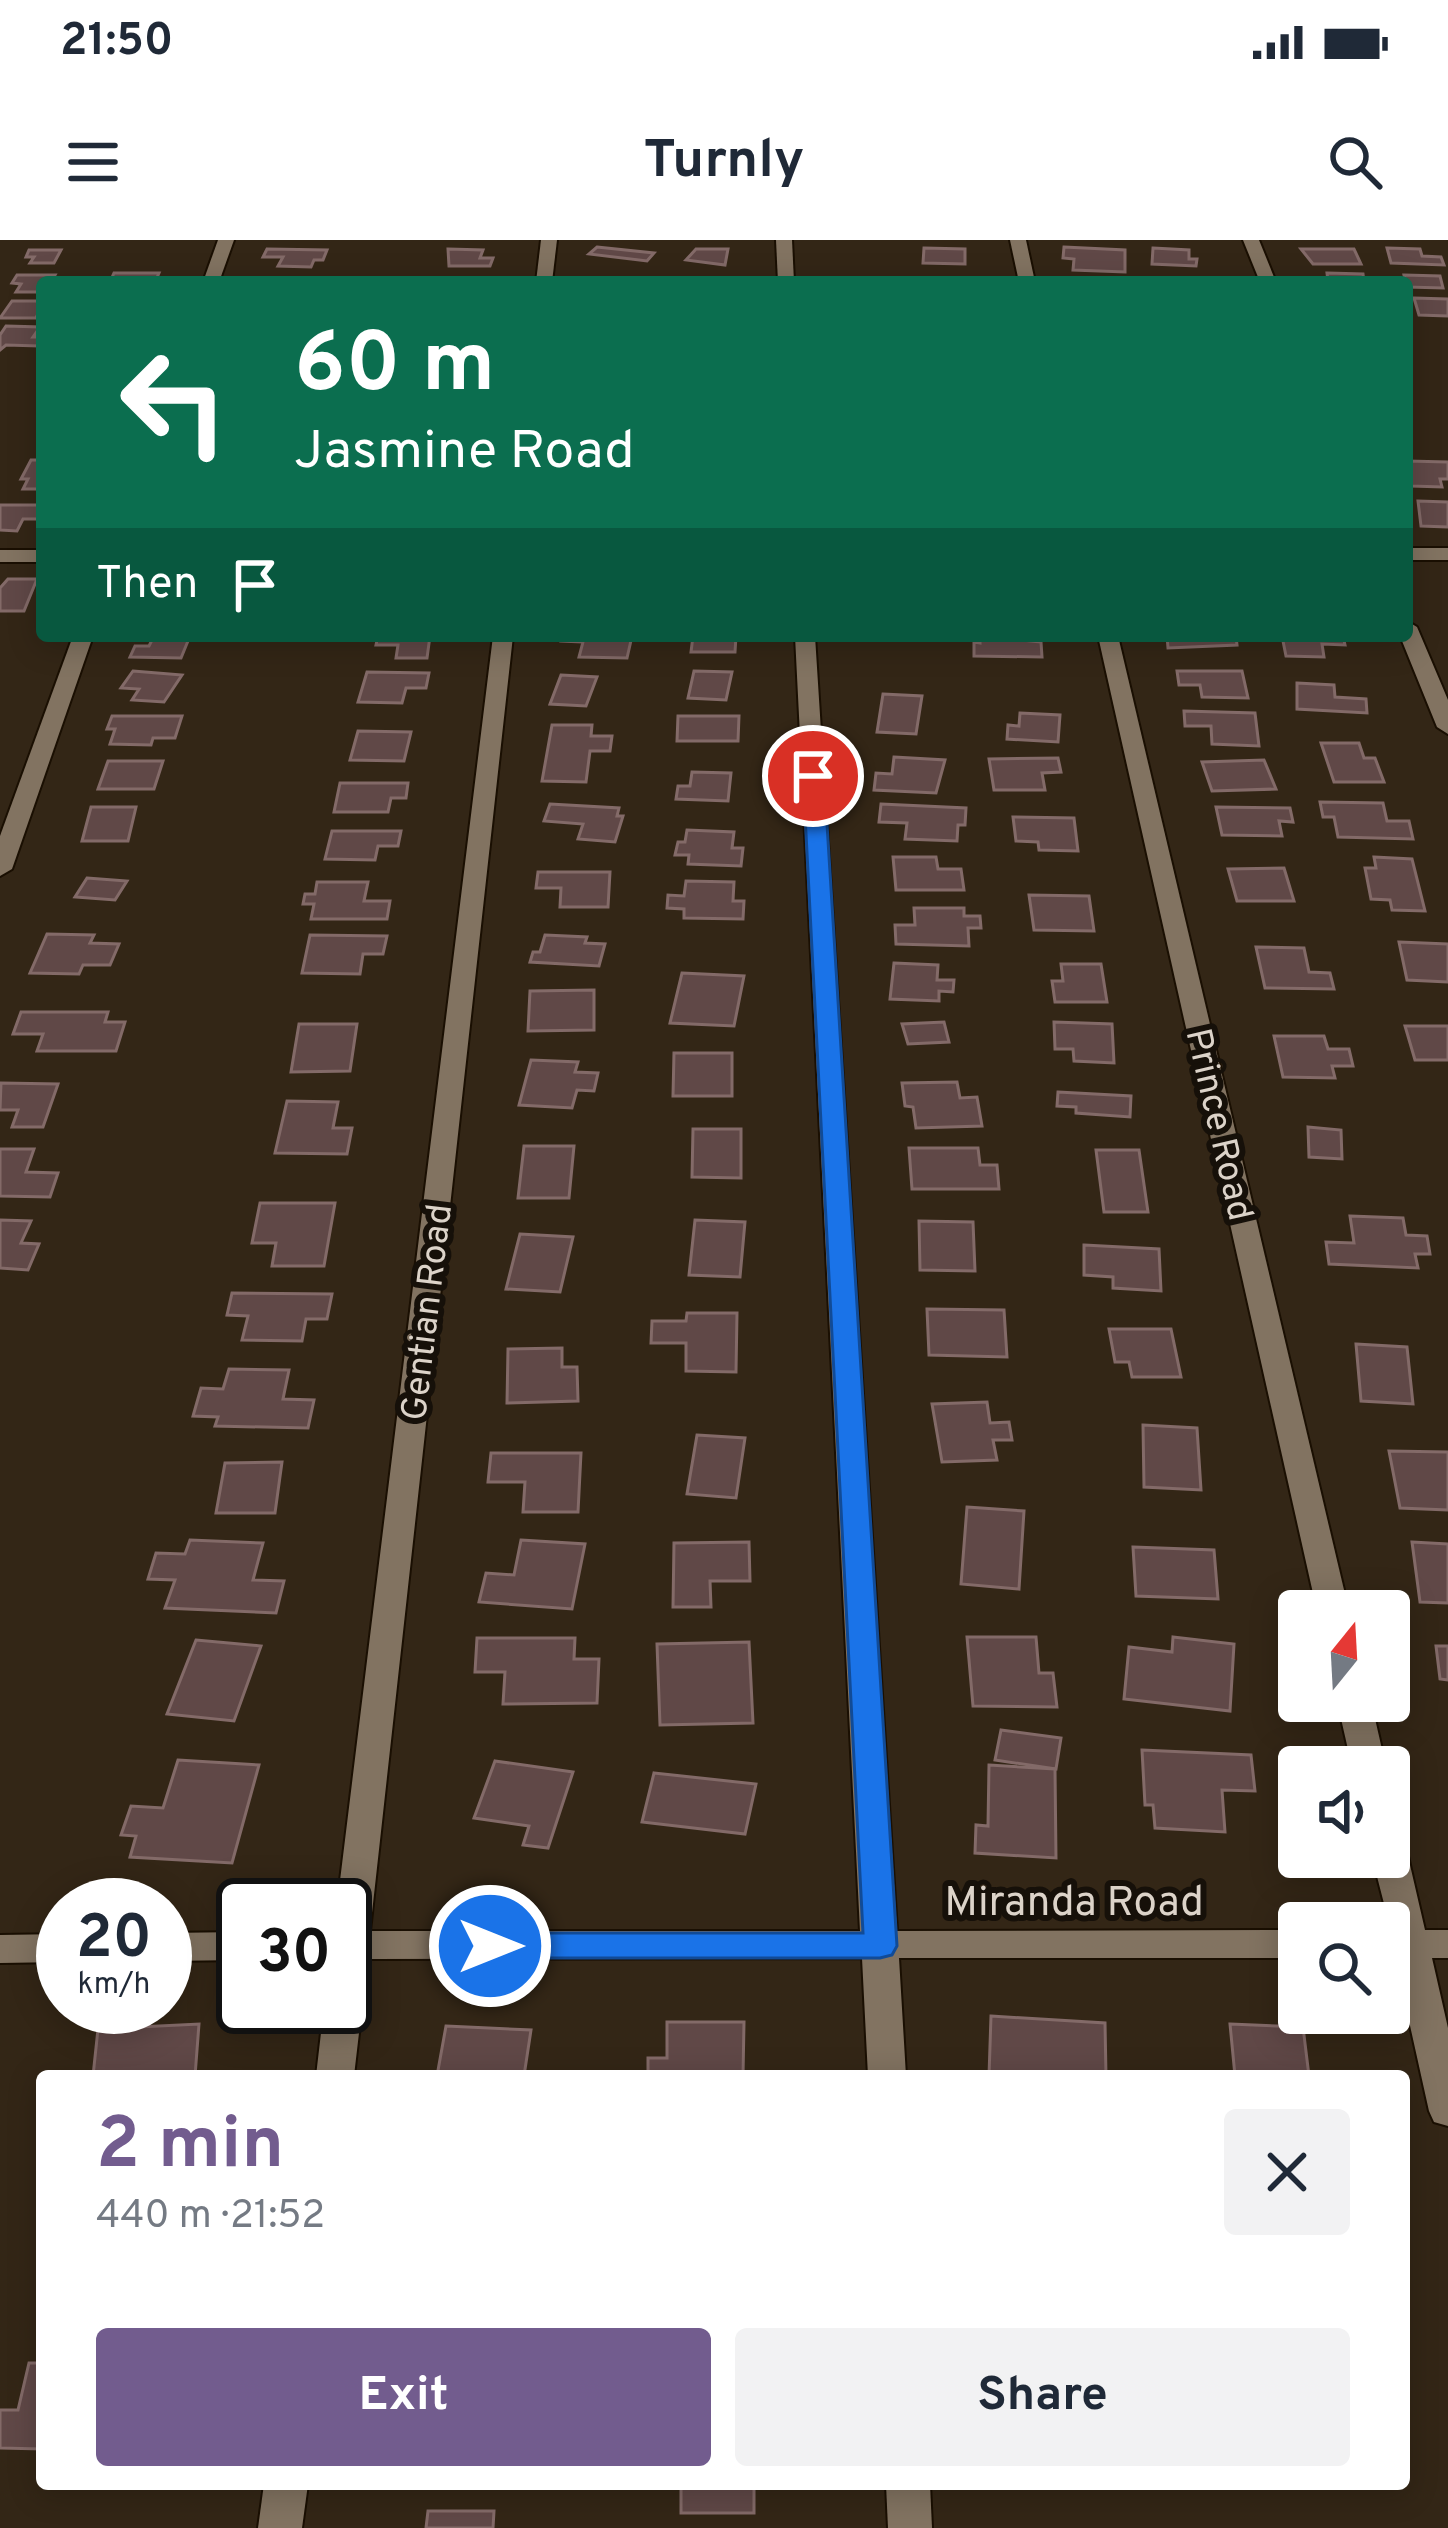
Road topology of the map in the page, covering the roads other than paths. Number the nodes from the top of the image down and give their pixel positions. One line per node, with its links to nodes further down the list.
1 (226, 240): 6 (street)
2 (549, 240): 7 (street)
3 (784, 240): 8 (street)
4 (1018, 240): 9 (street)
5 (1251, 240): 10 (street)
6 (213, 276)
7 (545, 276)
8 (786, 276)
9 (1026, 276)
10 (1266, 276)
11 (1413, 554): 12 (street)
12 (1448, 554)
13 (0, 556): 14 (street)
14 (36, 556)
15 (81, 642): 21 (street)
16 (501, 642): 23 (street, Gentian Road)
17 (805, 642): 28 (street)
18 (1109, 642): 22 (street, Prince Road)
19 (1413, 642): 20 (street)
20 (1448, 728)
21 (0, 869)
22 (1328, 1590)
23 (356, 1878)
24 (1397, 1878): 26 (street)
25 (1278, 1944): 28 (street, Miranda Road)
26 (1416, 1944): 34 (street)
27 (372, 1945): 28 (street, Miranda Road)
28 (880, 1946): 33 (street)
29 (36, 1948): 30 (street)
30 (0, 1949)
31 (339, 2034): 32 (street)
32 (335, 2070)
33 (887, 2070)
34 (1448, 2111)
35 (285, 2490): 37 (street)
36 (908, 2490): 38 (street)
37 (280, 2528)
38 (910, 2528)

